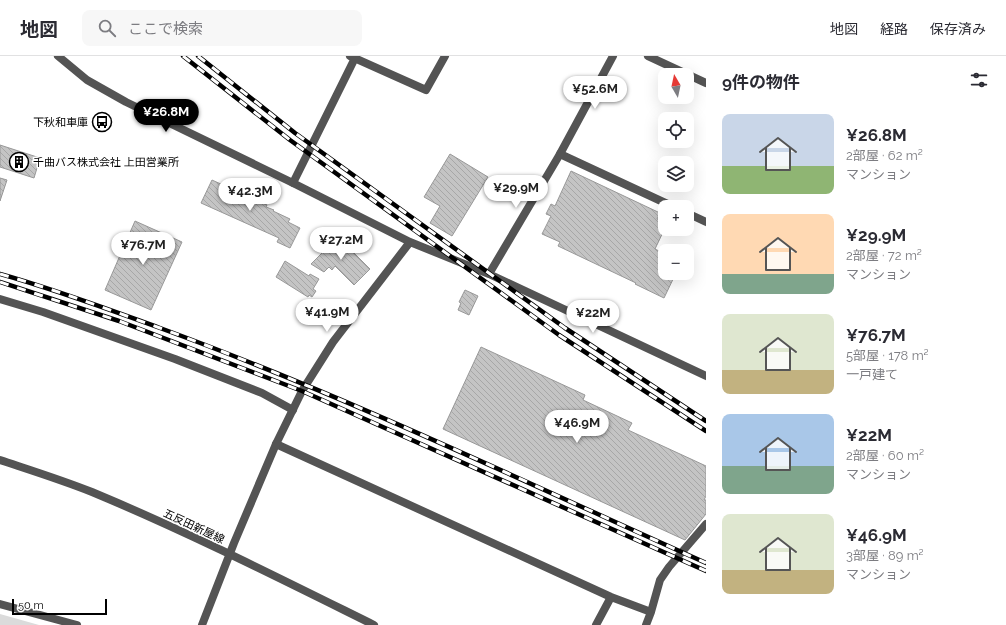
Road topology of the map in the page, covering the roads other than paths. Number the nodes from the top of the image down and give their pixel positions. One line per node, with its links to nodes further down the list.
1 (58, 56): 8 (street)
2 (446, 56): 5 (street)
3 (613, 56): 7 (street)
4 (648, 56): 6 (street)
5 (354, 57): 8 (street)
6 (706, 83)
7 (560, 154): 9 (street); 13 (street)
8 (293, 183): 12 (street)
9 (659, 200)
10 (694, 216): 11 (street)
11 (706, 222)
12 (410, 242): 13 (street); 16 (street)
13 (489, 274): 15 (street)
14 (0, 299): 16 (street)
15 (706, 376)
16 (293, 410): 17 (street)
17 (276, 444): 20 (street); 21 (street)
18 (0, 460): 20 (street, 五反田新屋線)
19 (706, 524): 23 (street)
20 (229, 554): 25 (street); 26 (street, 五反田新屋線)
21 (611, 597): 23 (street); 27 (street)
22 (0, 604): 24 (street)
23 (651, 612): 28 (street)
24 (77, 625)
25 (202, 625)
26 (374, 625)
27 (596, 625)
28 (646, 625)

